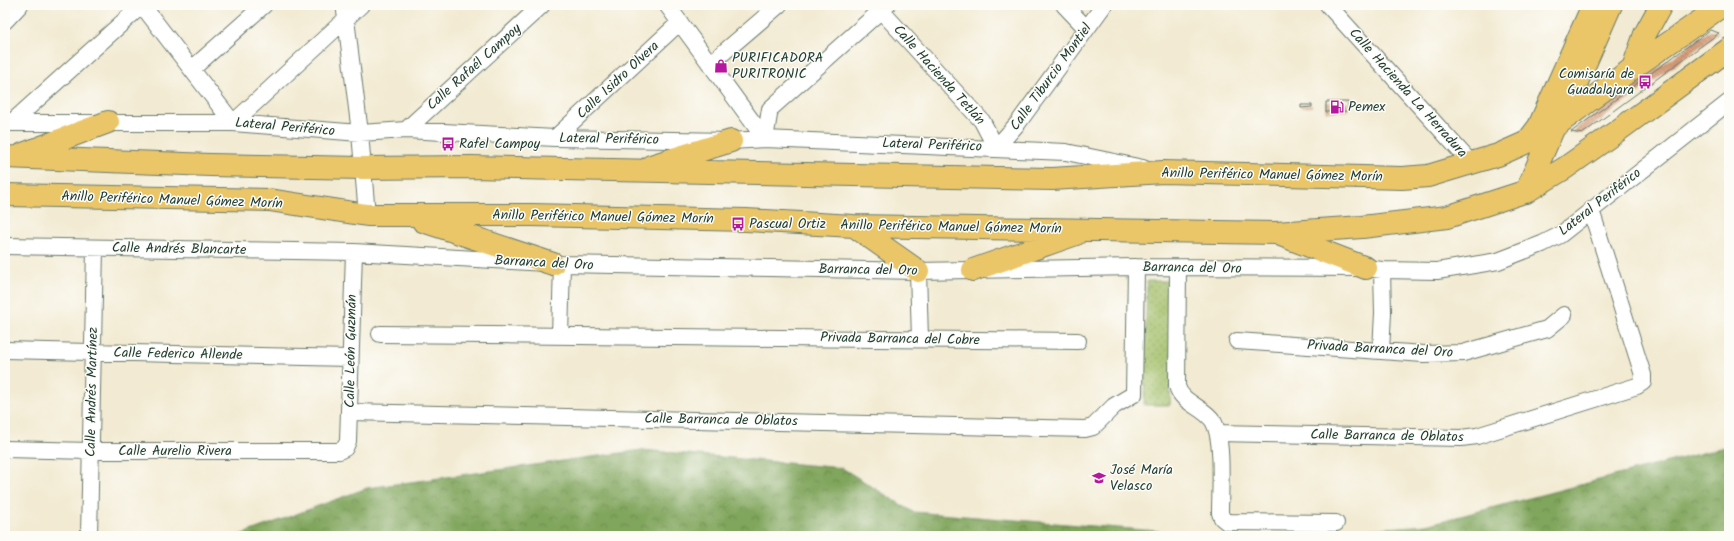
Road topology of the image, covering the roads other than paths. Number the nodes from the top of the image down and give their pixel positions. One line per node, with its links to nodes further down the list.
1 (20, 5): 17 (street)
2 (142, 5): 23 (street); 26 (street)
3 (264, 5): 23 (street)
4 (361, 5): 16 (street)
5 (542, 5): 29 (street, Calle Rafaél Campoy)
6 (667, 5): 18 (street)
7 (779, 5): 21 (street)
8 (1064, 5): 19 (street)
9 (1104, 5): 19 (street, Calle Tiburcio Montiel)
10 (1328, 5): 37 (street, Calle Hacienda La Herradura)
11 (1592, 5): 34 (main road)
12 (1612, 5): 28 (main road)
13 (1661, 5): 22 (highway)
14 (1723, 5): 22 (highway, Anillo Periférico Manuel Gómez Morín)
15 (881, 7): 32 (street); 35 (street, Calle Hacienda Tetlán)
16 (345, 12): 27 (street); 30 (street)
17 (5, 21)
18 (680, 22): 21 (street); 31 (street, Calle Isidro Olvera)
19 (1086, 28): 35 (street, Calle Tiburcio Montiel)
20 (1729, 49): 41 (highway, Anillo Periférico Manuel Gómez Morín)
21 (710, 64): 32 (street)
22 (1633, 68): 28 (highway, Anillo Periférico Manuel Gómez Morín)
23 (192, 69): 27 (street)
24 (1729, 102): 43 (street, Lateral Periférico)
25 (108, 122): 26 (street, Lateral Periférico); 27 (street, Lateral Periférico); 36 (highway)
26 (8, 123)
27 (233, 123): 30 (street, Lateral Periférico)
28 (1554, 127): 34 (highway, Anillo Periférico Manuel Gómez Morín); 41 (highway)
29 (406, 130): 30 (street, Lateral Periférico); 31 (street, Lateral Periférico)
30 (360, 133): 38 (street)
31 (555, 138): 33 (street, Lateral Periférico)
32 (765, 139): 33 (street, Lateral Periférico); 35 (street, Lateral Periférico)
33 (731, 140): 39 (highway)
34 (1525, 143): 37 (highway, Anillo Periférico Manuel Gómez Morín)
35 (996, 148): 40 (street, Lateral Periférico)
36 (10, 157): 38 (highway, Anillo Periférico Manuel Gómez Morín)
37 (1471, 164): 40 (highway, Anillo Periférico Manuel Gómez Morín)
38 (362, 168): 39 (highway, Anillo Periférico Manuel Gómez Morín); 45 (street)
39 (633, 171): 40 (highway, Anillo Periférico Manuel Gómez Morín)
40 (1163, 172)
41 (1527, 191): 48 (highway, Anillo Periférico Manuel Gómez Morín)
42 (5, 195): 45 (highway, Anillo Periférico Manuel Gómez Morín)
43 (1591, 210): 55 (street, Lateral Periférico); 69 (street, Calle Barranca de Oblatos)
44 (403, 214): 45 (highway, Anillo Periférico Manuel Gómez Morín); 46 (highway, Anillo Periférico Manuel Gómez Morín); 52 (highway)
45 (367, 215)
46 (854, 226): 47 (highway, Anillo Periférico Manuel Gómez Morín); 57 (highway)
47 (1090, 229): 48 (highway, Anillo Periférico Manuel Gómez Morín); 56 (highway)
48 (1276, 233): 55 (highway)
49 (5, 246): 50 (street, Calle Andrés Blancarte)
50 (95, 248): 51 (street, Calle Andrés Blancarte); 66 (street, Calle Andrés Martínez)
51 (354, 252): 52 (street, Barranca del Oro); 67 (street, Calle León Guzmán)
52 (557, 264): 57 (street, Barranca del Oro); 60 (street)
53 (1136, 267): 54 (street, Barranca del Oro); 56 (street, Barranca del Oro); 68 (street, Calle Barranca de Oblatos)
54 (1178, 268): 55 (street, Barranca del Oro); 69 (street)
55 (1374, 269): 65 (street)
56 (973, 270): 57 (street, Barranca del Oro)
57 (918, 271): 61 (street)
58 (1564, 315): 65 (street, Privada Barranca del Oro)
59 (380, 334): 60 (street, Privada Barranca del Cobre)
60 (560, 336): 61 (street, Privada Barranca del Cobre)
61 (920, 339): 62 (street, Privada Barranca del Cobre)
62 (1078, 341)
63 (1237, 341): 65 (street, Privada Barranca del Oro)
64 (5, 350): 66 (street, Calle Federico Allende)
65 (1381, 351)
66 (93, 352): 67 (street, Calle Federico Allende); 72 (street, Calle Andrés Martínez)
67 (350, 358): 68 (street, Calle León Guzmán)
68 (350, 412): 70 (street, Calle León Guzmán)
69 (1218, 433): 73 (street)
70 (345, 448): 72 (street, Calle Aurelio Rivera)
71 (5, 449): 72 (street, Calle Aurelio Rivera)
72 (91, 451): 74 (street, Calle Andrés Martínez)
73 (1336, 523)
74 (89, 536)

